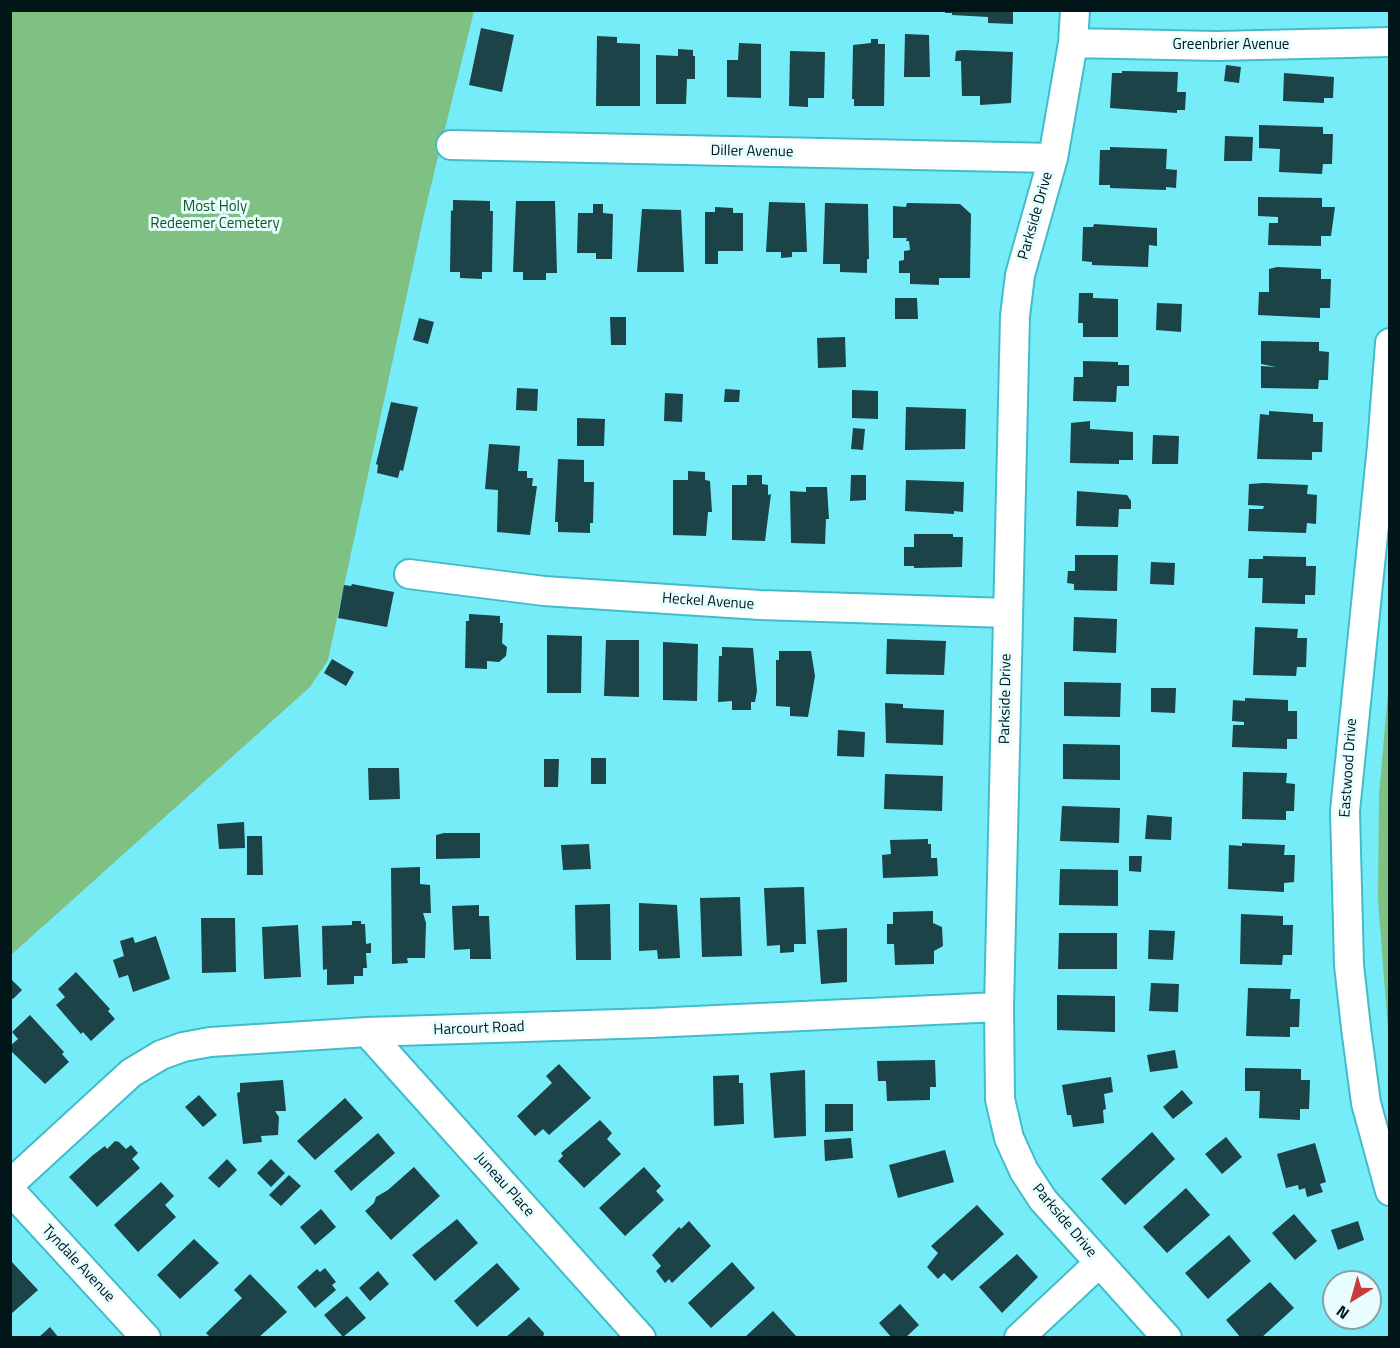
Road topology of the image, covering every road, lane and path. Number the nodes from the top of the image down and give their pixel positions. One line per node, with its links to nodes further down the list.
1 (1075, 10): 3 (street, Parkside Drive)
2 (1389, 42): 3 (street, Greenbrier Avenue)
3 (1073, 43): 5 (street, Parkside Drive)
4 (451, 145): 5 (street, Diller Avenue)
5 (1053, 158): 8 (street, Parkside Drive)
6 (1389, 344): 13 (street, Eastwood Drive)
7 (410, 574): 8 (street, Heckel Avenue)
8 (1008, 613): 9 (street, Parkside Drive)
9 (999, 1007): 10 (street, Harcourt Road); 14 (street, Parkside Drive)
10 (367, 1032): 11 (street, Harcourt Road); 16 (street, Juneau Place)
11 (10, 1184)
12 (10, 1190): 15 (street, Tyndale Avenue)
13 (1389, 1191)
14 (1099, 1263): 17 (street); 18 (street, Parkside Drive)
15 (146, 1338)
16 (641, 1338)
17 (1019, 1338)
18 (1167, 1338)

